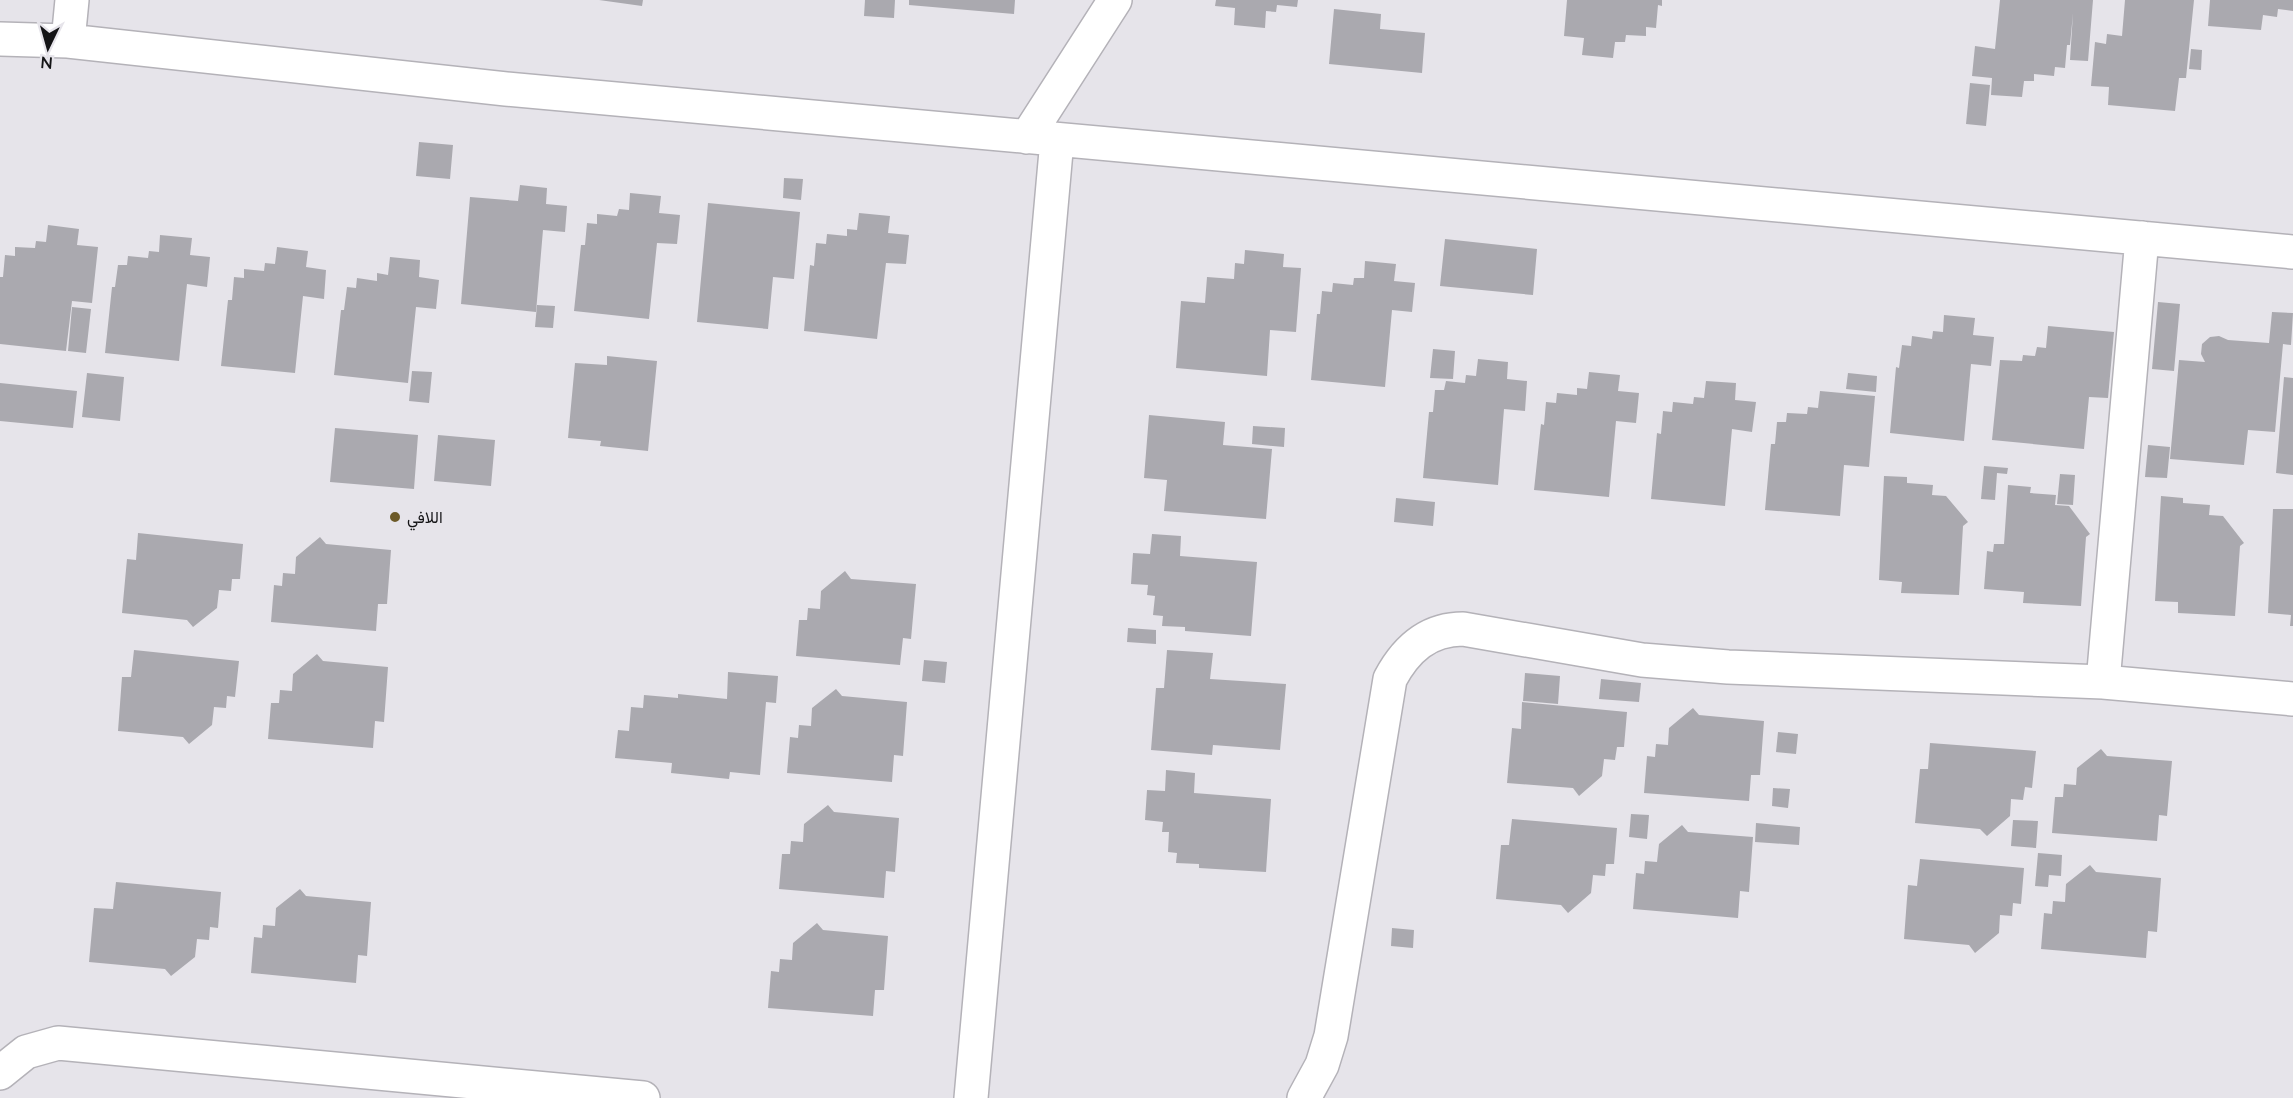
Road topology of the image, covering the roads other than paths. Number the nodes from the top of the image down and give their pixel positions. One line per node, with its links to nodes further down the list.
1 (72, 0): 4 (street)
2 (1115, 0): 5 (street)
3 (0, 39): 4 (street)
4 (68, 40): 5 (street)
5 (1042, 139): 6 (street); 12 (street)
6 (2142, 238): 7 (street); 8 (street)
7 (2293, 252)
8 (2103, 682): 9 (street); 13 (street)
9 (2293, 699)
10 (0, 1072): 11 (street)
11 (643, 1098)
12 (971, 1098)
13 (1304, 1098)

